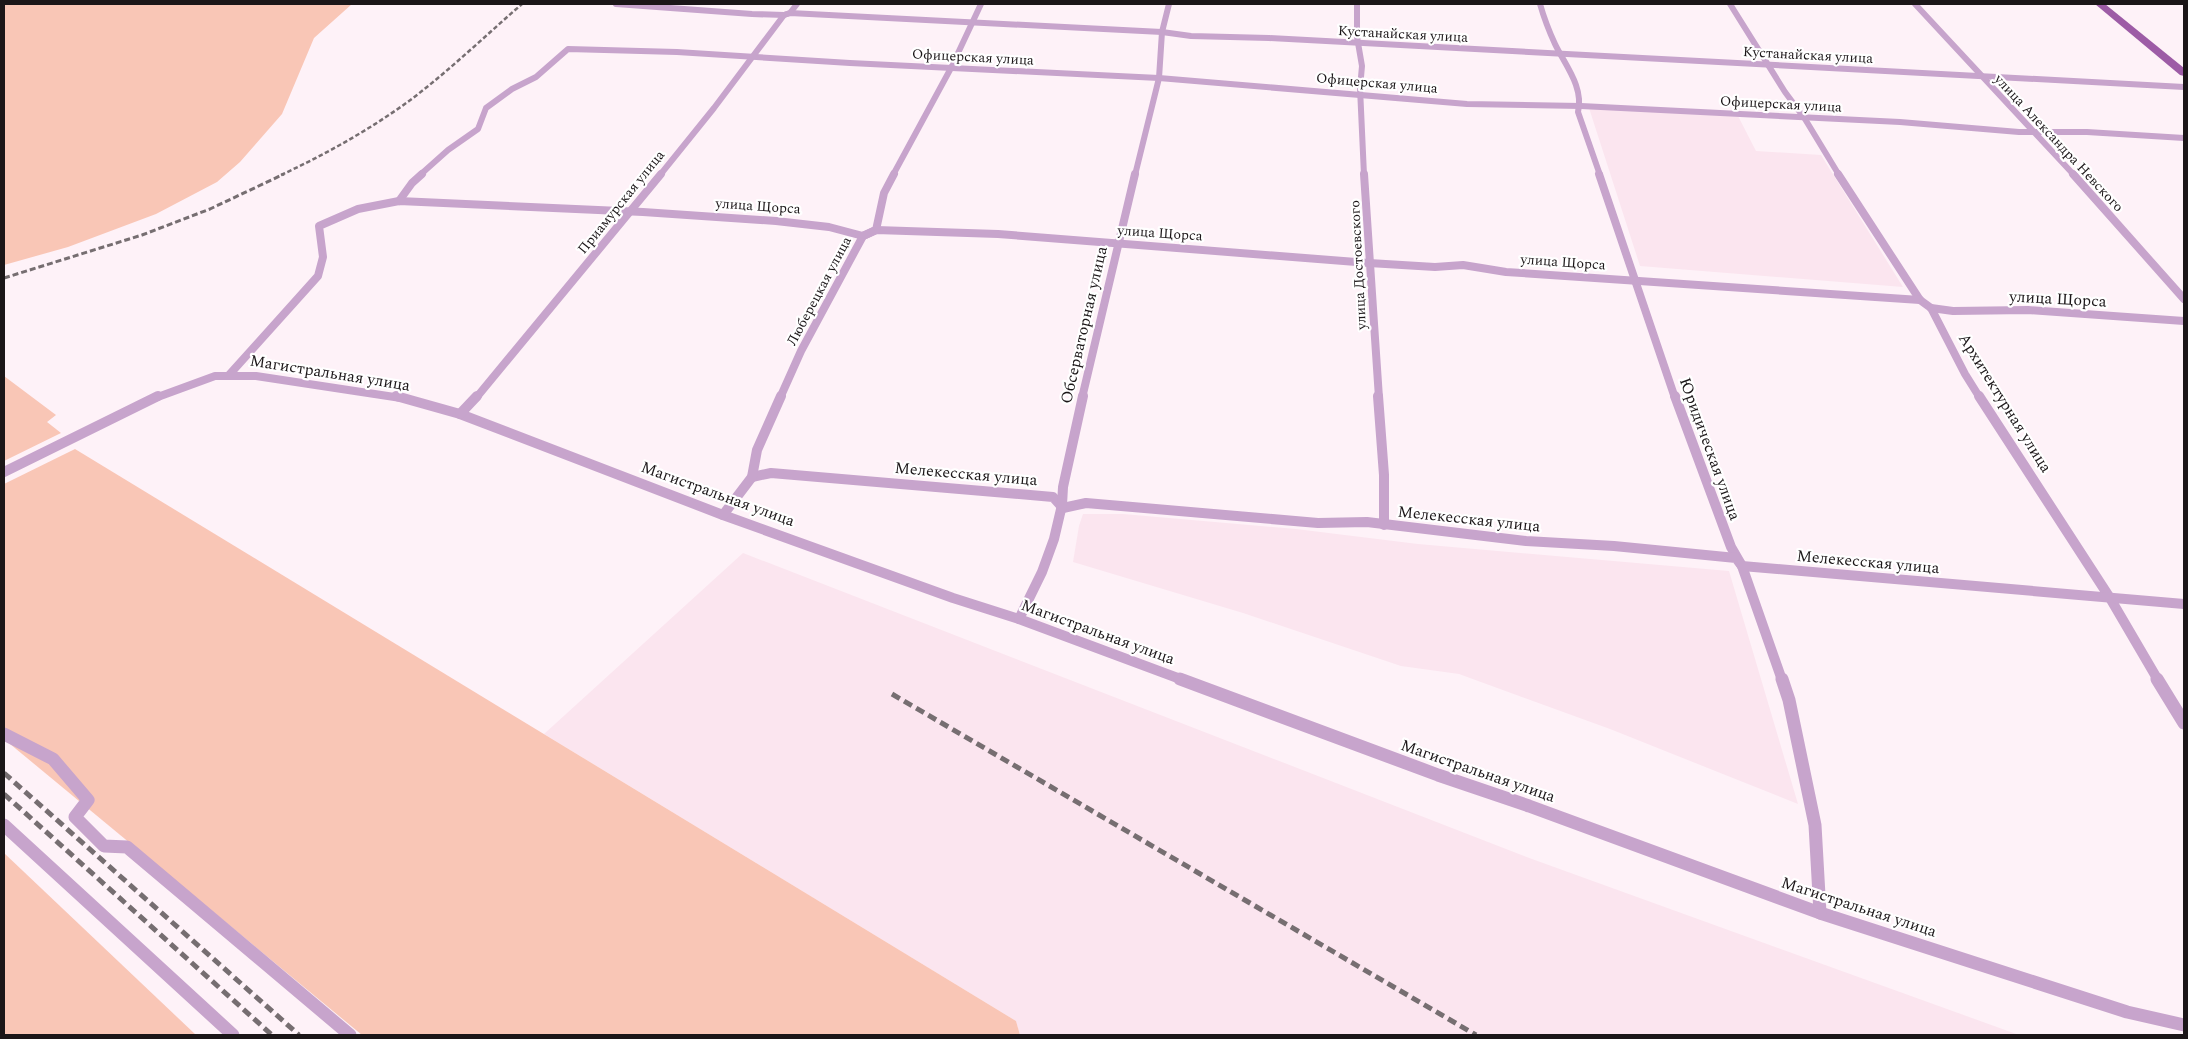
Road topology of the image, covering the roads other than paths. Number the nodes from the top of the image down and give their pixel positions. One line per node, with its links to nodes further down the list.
1 (797, 4): 10 (street, Приамурская улица)
2 (981, 4): 11 (street, Люберецкая улица)
3 (1169, 4): 12 (street, Обсерваторная улица)
4 (1357, 4): 13 (street, улица Достоевского)
5 (1540, 4): 14 (street, Юридическая улица)
6 (1730, 4): 16 (street, Архитектурная улица)
7 (1914, 4): 19 (street, улица Александра Невского)
8 (2100, 4): 18 (main road)
9 (618, 5): 10 (street, Кустанайская улица)
10 (787, 14): 11 (street, Кустанайская улица); 15 (street, Приамурская улица)
11 (971, 22): 12 (street, Кустанайская улица); 17 (street, Люберецкая улица)
12 (1162, 32): 13 (street, Кустанайская улица); 20 (street, Обсерваторная улица)
13 (1359, 44): 14 (street, Кустанайская улица); 22 (street, улица Достоевского)
14 (1561, 55): 16 (street, Кустанайская улица); 23 (street, Юридическая улица)
15 (752, 58): 17 (street, Офицерская улица); 27 (street, Офицерская улица); 28 (street, Приамурская улица)
16 (1769, 66): 19 (street, Кустанайская улица); 24 (street, Архитектурная улица)
17 (951, 68): 20 (street, Офицерская улица); 29 (street, Люберецкая улица)
18 (2184, 73)
19 (1981, 77): 21 (street, Кустанайская улица); 25 (street, улица Александра Невского)
20 (1159, 78): 22 (street, Офицерская улица); 31 (street, Обсерваторная улица)
21 (2184, 88)
22 (1361, 94): 23 (street, Офицерская улица); 32 (street, улица Достоевского)
23 (1581, 106): 24 (street, Офицерская улица); 33 (street, Юридическая улица)
24 (1805, 119): 25 (street, Офицерская улица); 35 (street, Архитектурная улица)
25 (2032, 132): 26 (street, Офицерская улица); 34 (street, улица Александра Невского)
26 (2184, 138)
27 (399, 201): 28 (street, улица Щорса); 38 (street, улица Щорса)
28 (632, 210): 30 (street, улица Щорса); 39 (street, Приамурская улица)
29 (876, 230): 30 (street, улица Щорса); 31 (street, улица Щорса)
30 (862, 236): 41 (street, Люберецкая улица)
31 (1119, 244): 32 (street, улица Щорса); 42 (street, Обсерваторная улица)
32 (1369, 263): 33 (street, улица Щорса); 44 (street, улица Достоевского)
33 (1636, 282): 35 (street, улица Щорса); 45 (street, Юридическая улица)
34 (2184, 299)
35 (1920, 300): 36 (street, Архитектурная улица)
36 (1931, 308): 37 (street, улица Щорса); 46 (street, Архитектурная улица)
37 (2184, 321)
38 (229, 375): 39 (street, Магистральная улица); 40 (street, Магистральная улица)
39 (460, 414): 43 (street, Магистральная улица)
40 (4, 472)
41 (752, 477): 42 (street, Мелекесская улица); 43 (street, Люберецкая улица)
42 (1063, 508): 44 (street, Мелекесская улица); 48 (street, Обсерваторная улица)
43 (723, 515): 48 (street, Магистральная улица)
44 (1384, 525): 45 (street, Мелекесская улица)
45 (1739, 562): 46 (street, Мелекесская улица); 52 (street, Юридическая улица)
46 (2110, 598): 47 (street, Мелекесская улица); 49 (street, Архитектурная улица)
47 (2184, 604)
48 (1019, 619): 52 (street, Магистральная улица)
49 (2184, 723)
50 (4, 734): 55 (street)
51 (4, 825): 54 (street)
52 (1820, 914): 53 (street, Магистральная улица)
53 (2184, 1026)
54 (233, 1035)
55 (350, 1035)

